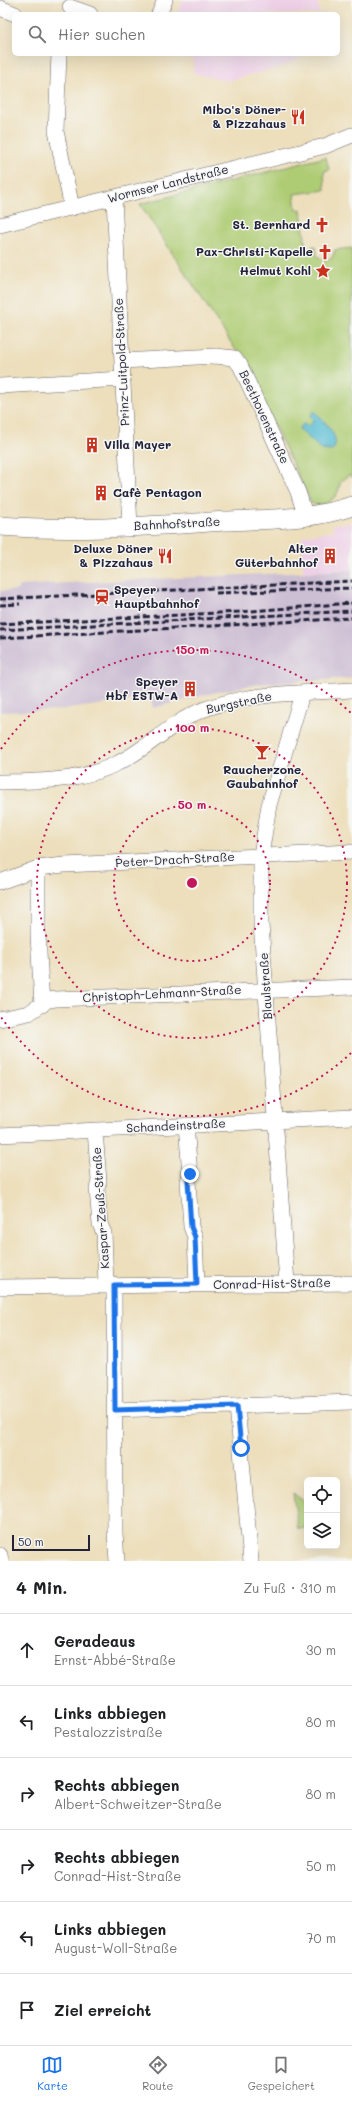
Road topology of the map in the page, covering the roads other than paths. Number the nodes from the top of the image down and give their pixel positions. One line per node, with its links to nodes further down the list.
1 (165, 0): 5 (street)
2 (71, 7): 4 (street)
3 (0, 8): 6 (street)
4 (85, 12)
5 (160, 12)
6 (12, 13)
7 (59, 56): 12 (street)
8 (352, 135): 10 (street, Wormser Landstraße)
9 (352, 142): 10 (street, Wormser Landstraße)
10 (336, 143): 11 (street, Wormser Landstraße)
11 (114, 198): 12 (street, Wormser Landstraße); 14 (street, Prinz-Luitpold-Straße)
12 (72, 208): 13 (street, Wormser Landstraße)
13 (0, 225)
14 (122, 361): 15 (street, Prinz-Luitpold-Straße); 18 (street, Beethovenstraße)
15 (123, 379): 16 (street); 20 (street, Prinz-Luitpold-Straße)
16 (0, 386)
17 (352, 506): 18 (main road, Bahnhofstraße)
18 (303, 517): 20 (main road, Bahnhofstraße)
19 (0, 526): 20 (main road, Bahnhofstraße)
20 (130, 527)
21 (352, 690): 22 (street, Burgstraße)
22 (300, 693): 23 (street, Burgstraße); 25 (street, Blaulstraße)
23 (0, 782)
24 (352, 852): 25 (street, Peter-Drach-Straße)
25 (260, 856): 26 (street, Peter-Drach-Straße); 29 (street, Blaulstraße)
26 (38, 868): 27 (street, Peter-Drach-Straße); 30 (street)
27 (0, 882)
28 (352, 987): 29 (street, Christoph-Lehmann-Straße)
29 (266, 989): 30 (street, Christoph-Lehmann-Straße); 33 (street, Blaulstraße)
30 (42, 1005): 31 (street, Christoph-Lehmann-Straße)
31 (0, 1019)
32 (352, 1116): 33 (street, Schandeinstraße)
33 (276, 1120): 34 (street, Schandeinstraße); 37 (street, Blaulstraße)
34 (186, 1124): 35 (street, Schandeinstraße); 39 (street)
35 (95, 1131): 36 (street, Schandeinstraße); 40 (street, Kaspar-Zeuß-Straße)
36 (0, 1135)
37 (287, 1283): 38 (street, Conrad-Hist-Straße); 39 (street, Conrad-Hist-Straße)
38 (352, 1283)
39 (197, 1284): 40 (street, Conrad-Hist-Straße)
40 (110, 1285): 41 (street, Conrad-Hist-Straße); 44 (street, Kaspar-Zeuß-Straße)
41 (0, 1287)
42 (352, 1402): 43 (street)
43 (237, 1406): 44 (street); 48 (street)
44 (115, 1410): 47 (street, Kaspar-Zeuß-Straße)
45 (0, 1555): 46 (street)
46 (1, 1561)
47 (117, 1561)
48 (251, 1561)

